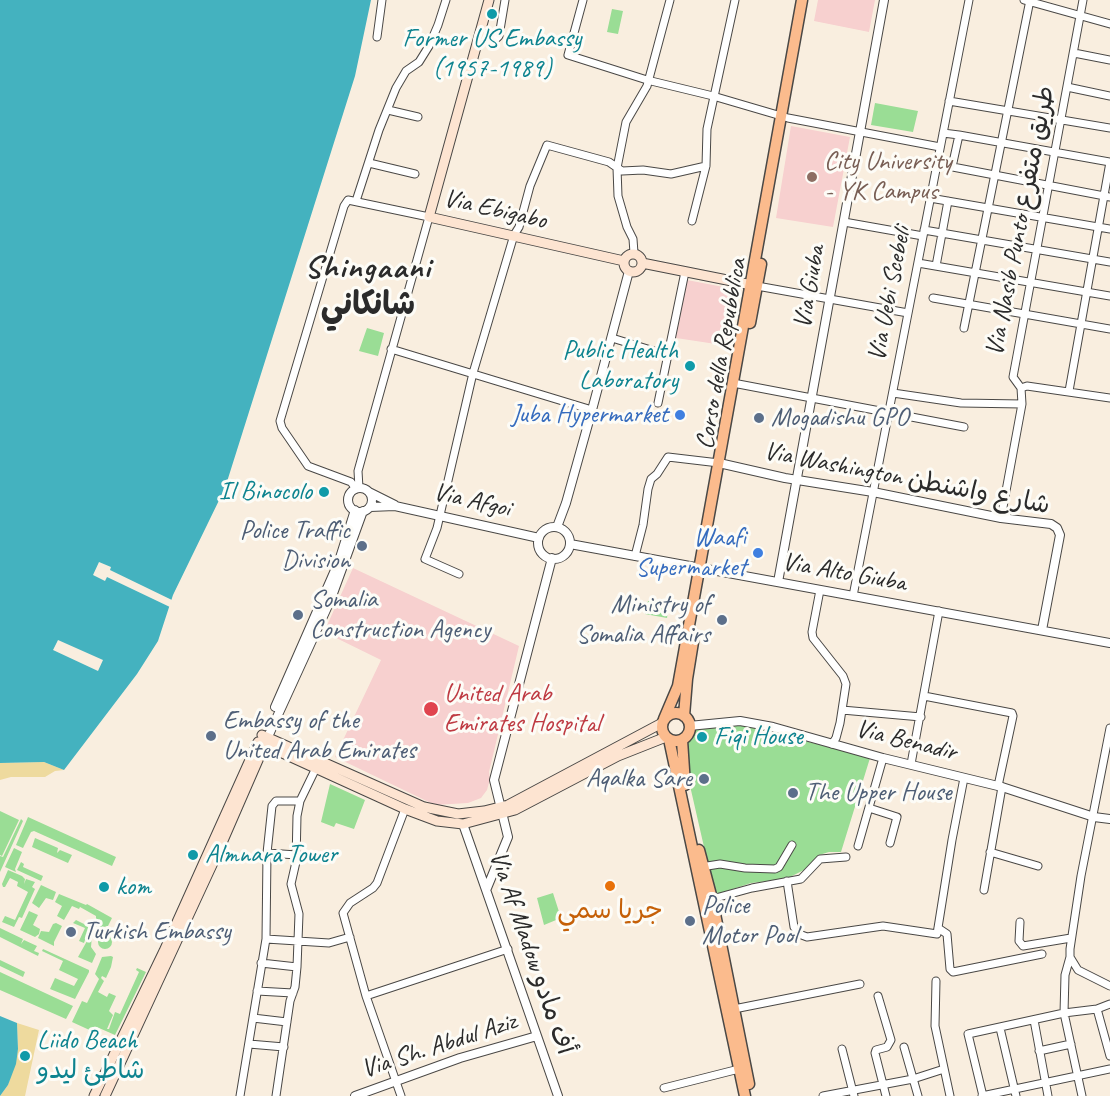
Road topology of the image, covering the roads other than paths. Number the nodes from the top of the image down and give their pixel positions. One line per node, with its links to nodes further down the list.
1 (382, 0): 17 (street)
2 (446, 0): 25 (street)
3 (489, 0): 16 (main road)
4 (505, 0): 16 (street)
5 (584, 0): 20 (street)
6 (670, 0): 20 (street)
7 (735, 0): 22 (street)
8 (802, 0): 28 (highway)
9 (808, 0): 28 (highway)
10 (884, 0): 31 (street, Via Giuba)
11 (969, 0): 24 (street, Via Uebi Scebeli)
12 (1083, 0): 14 (street, Via Nasib Punto طريق متفرع)
13 (1028, 1): 14 (street); 26 (street)
14 (1080, 17): 15 (street); 18 (street, Via Nasib Punto طريق متفرع)
15 (1110, 24)
16 (480, 34): 51 (main road)
17 (377, 37)
18 (1074, 53): 19 (street); 21 (street, Via Nasib Punto طريق متفرع)
19 (1110, 60)
20 (647, 80): 22 (street); 42 (street)
21 (1067, 87): 23 (street); 29 (street, Via Nasib Punto طريق متفرع)
22 (713, 96): 28 (street); 40 (street)
23 (1110, 96)
24 (949, 101): 26 (street); 32 (street, Via Uebi Scebeli)
25 (388, 110): 27 (street); 38 (street)
26 (1008, 111): 29 (street); 34 (street)
27 (418, 117)
28 (785, 117): 31 (street); 73 (highway)
29 (1060, 119): 30 (street); 36 (street, Via Nasib Punto طريق متفرع)
30 (1110, 128)
31 (860, 132): 35 (street); 54 (street, Via Giuba)
32 (943, 132): 33 (street); 35 (street, Via Uebi Scebeli)
33 (959, 135): 34 (street); 41 (street)
34 (1002, 143): 36 (street); 44 (street)
35 (940, 147): 39 (street, Via Uebi Scebeli)
36 (1053, 153): 37 (street); 45 (street, Via Nasib Punto طريق متفرع)
37 (1110, 162): 46 (street)
38 (369, 163): 43 (street); 48 (street)
39 (937, 164): 41 (street); 47 (street, Via Uebi Scebeli)
40 (706, 166): 42 (street); 53 (street)
41 (952, 167): 44 (street)
42 (617, 168): 59 (street); 62 (street)
43 (415, 174)
44 (995, 175): 45 (street); 50 (street)
45 (1048, 185): 46 (street); 52 (street, Via Nasib Punto طريق متفرع)
46 (1107, 196): 55 (street)
47 (930, 198): 49 (street); 57 (street, Via Uebi Scebeli)
48 (356, 201): 51 (street, Via Ebigabo); 101 (street)
49 (948, 201): 50 (street); 58 (street)
50 (988, 208): 52 (street); 60 (street)
51 (429, 217): 59 (main road, Via Ebigabo); 85 (street)
52 (1041, 217): 55 (street); 61 (street, Via Nasib Punto طريق متفرع)
53 (692, 221)
54 (844, 222): 57 (street); 77 (street, Via Giuba)
55 (1098, 227): 56 (street); 63 (street)
56 (1110, 229)
57 (924, 233): 58 (street); 67 (street, Via Uebi Scebeli)
58 (942, 233): 60 (street); 68 (street)
59 (514, 235): 64 (main road, Via Ebigabo); 87 (street)
60 (982, 240): 61 (street); 71 (street)
61 (1036, 249): 63 (street); 72 (street, Via Nasib Punto طريق متفرع)
62 (634, 254): 64 (main road); 66 (main road)
63 (1093, 258): 65 (street); 74 (street)
64 (624, 261): 69 (main road)
65 (1110, 262)
66 (642, 263): 69 (main road); 70 (main road)
67 (918, 263): 68 (street); 79 (street, Via Uebi Scebeli)
68 (936, 266): 71 (street)
69 (629, 271): 84 (street)
70 (685, 272): 73 (main road); 86 (street)
71 (975, 273): 72 (street); 78 (street)
72 (1029, 282): 74 (street); 80 (street, Via Nasib Punto طريق متفرع)
73 (753, 286): 77 (street); 88 (highway)
74 (1086, 292): 75 (street); 81 (street)
75 (1110, 296)
76 (933, 298): 78 (street)
77 (829, 300): 79 (street); 93 (street, Via Giuba)
78 (969, 304): 80 (street); 82 (street)
79 (908, 313): 91 (street, Via Uebi Scebeli)
80 (1024, 314): 81 (street); 89 (street, Via Nasib Punto طريق متفرع)
81 (1081, 324): 83 (street); 90 (street)
82 (964, 328)
83 (1110, 329)
84 (612, 338): 86 (street); 96 (street)
85 (391, 350): 87 (street); 101 (street)
86 (668, 355): 94 (street)
87 (473, 373): 96 (street); 106 (street)
88 (736, 384): 93 (street); 99 (highway)
89 (1021, 388): 90 (street); 95 (street, Via Nasib Punto طريق متفرع)
90 (1069, 391): 92 (street)
91 (893, 393): 95 (street); 97 (street, Via Uebi Scebeli)
92 (1110, 398)
93 (811, 399): 97 (street); 100 (street, Via Giuba)
94 (658, 403)
95 (1022, 404): 107 (street, Via Nasib Punto طريق متفرع)
96 (592, 410): 108 (street)
97 (889, 414): 98 (street); 103 (street, Via Uebi Scebeli)
98 (964, 427)
99 (722, 464): 100 (street, Via Washington شارع واشنطن); 111 (street); 113 (highway)
100 (796, 480): 103 (street, Via Washington شارع واشنطن); 115 (street, Via Giuba)
101 (358, 489): 102 (street); 105 (street)
102 (369, 492): 104 (street); 105 (street)
103 (873, 492): 107 (street, Via Washington شارع واشنطن); 117 (street, Via Uebi Scebeli)
104 (395, 506): 105 (street); 106 (street, Via Afgoi)
105 (362, 509): 128 (street)
106 (440, 514): 109 (street, Via Afgoi); 114 (street)
107 (1001, 518): 119 (street, Via Washington شارع واشنطن)
108 (557, 527): 109 (street); 110 (street)
109 (539, 538): 112 (street)
110 (570, 544): 111 (street, Via Alto Giuba); 112 (street)
111 (635, 556): 113 (street, Via Alto Giuba)
112 (552, 558): 139 (street)
113 (702, 568): 115 (street, Via Alto Giuba); 124 (highway); 125 (highway)
114 (459, 574)
115 (778, 582): 116 (street, Via Alto Giuba)
116 (820, 590): 117 (street, Via Alto Giuba); 122 (street)
117 (853, 596): 118 (street, Via Alto Giuba)
118 (939, 612): 119 (street, Via Alto Giuba); 121 (street)
119 (1042, 630): 120 (street, Via Alto Giuba)
120 (1110, 642)
121 (924, 696): 123 (street); 135 (street)
122 (842, 710): 123 (street); 130 (street)
123 (921, 717): 132 (street)
124 (663, 721): 125 (highway); 127 (highway); 139 (main road)
125 (687, 721): 129 (highway); 130 (street, Via Benadir)
126 (1110, 728): 141 (street)
127 (668, 738): 129 (highway); 139 (main road); 153 (highway)
128 (263, 740): 133 (main road); 140 (main road); 147 (main road); 147 (main road)
129 (682, 740): 153 (highway)
130 (832, 744): 131 (street, Via Benadir)
131 (883, 758): 132 (street, Via Benadir); 137 (street)
132 (911, 764): 134 (street, Via Benadir)
133 (316, 768): 136 (street); 138 (main road)
134 (964, 778): 135 (street, Via Benadir); 159 (street)
135 (1000, 786): 141 (street, Via Benadir); 148 (street)
136 (300, 801): 149 (street); 150 (street)
137 (869, 808): 144 (street); 146 (street)
138 (405, 809): 140 (main road); 160 (street)
139 (503, 810): 140 (main road); 143 (main road); 155 (street)
140 (422, 811): 143 (main road)
141 (1094, 817): 142 (street, Via Benadir); 161 (street)
142 (1110, 819)
143 (463, 824): 155 (street, Via Af Madow أف مادو)
144 (890, 843)
145 (792, 845): 153 (street)
146 (858, 846)
147 (214, 850): 206 (main road); 207 (main road)
148 (990, 852): 152 (street); 156 (street)
149 (267, 854): 150 (street); 162 (street)
150 (297, 855): 163 (street)
151 (846, 858): 154 (street)
152 (1038, 866)
153 (700, 868): 157 (highway); 174 (highway)
154 (787, 881): 157 (street); 159 (street)
155 (487, 888): 164 (street, Via Af Madow أف مادو)
156 (984, 890)
157 (712, 899): 174 (highway)
158 (1020, 922): 161 (street)
159 (938, 928): 165 (street)
160 (350, 937): 163 (street); 175 (street)
161 (1071, 938): 166 (street)
162 (266, 939): 163 (street); 167 (street)
163 (299, 940): 168 (street)
164 (508, 949): 175 (street); 186 (street, Via Af Madow أف مادو)
165 (1042, 954)
166 (1070, 957): 171 (street); 180 (street)
167 (261, 963): 168 (street); 172 (street)
168 (297, 967): 173 (street)
169 (936, 981): 196 (street)
170 (860, 984): 178 (street)
171 (1110, 986)
172 (257, 991): 173 (street); 181 (street)
173 (293, 993): 183 (street)
174 (727, 994): 178 (highway); 187 (highway)
175 (366, 996): 200 (street)
176 (878, 996): 202 (street)
177 (1110, 1004): 179 (street)
178 (734, 1009): 187 (highway)
179 (1096, 1009): 180 (street); 185 (street)
180 (1064, 1013): 182 (street); 189 (street)
181 (254, 1018): 183 (street); 188 (street)
182 (1034, 1020): 184 (street); 193 (street)
183 (287, 1022): 190 (street)
184 (1000, 1028): 204 (street); 219 (street)
185 (1107, 1032): 194 (street)
186 (537, 1036): 200 (street, Via Sh. Abdul Aziz); 212 (street, Via Af Madow أف مادو)
187 (736, 1039): 195 (highway); 214 (highway)
188 (249, 1044): 190 (street); 208 (street)
189 (1071, 1044): 193 (street); 198 (street)
190 (284, 1047): 209 (street)
191 (904, 1047): 199 (street)
192 (842, 1049): 205 (street)
193 (1039, 1051): 201 (street)
194 (1110, 1056)
195 (739, 1069): 203 (street); 213 (highway)
196 (944, 1069): 199 (street); 218 (street)
197 (1110, 1069): 198 (street)
198 (1078, 1076): 201 (street); 221 (street)
199 (913, 1079): 202 (street); 217 (street)
200 (397, 1082): 210 (street, Via Sh. Abdul Aziz); 211 (street)
201 (1045, 1082): 204 (street); 220 (street)
202 (884, 1085): 205 (street); 216 (street)
203 (664, 1088)
204 (1014, 1092): 219 (street)
205 (853, 1093): 215 (street)
206 (94, 1096)
207 (105, 1096)
208 (240, 1096)
209 (276, 1096)
210 (355, 1096)
211 (401, 1096)
212 (558, 1096)
213 (745, 1096)
214 (752, 1096)
215 (823, 1096)
216 (886, 1096)
217 (918, 1096)
218 (950, 1096)
219 (983, 1096)
220 (1048, 1096)
221 (1082, 1096)

